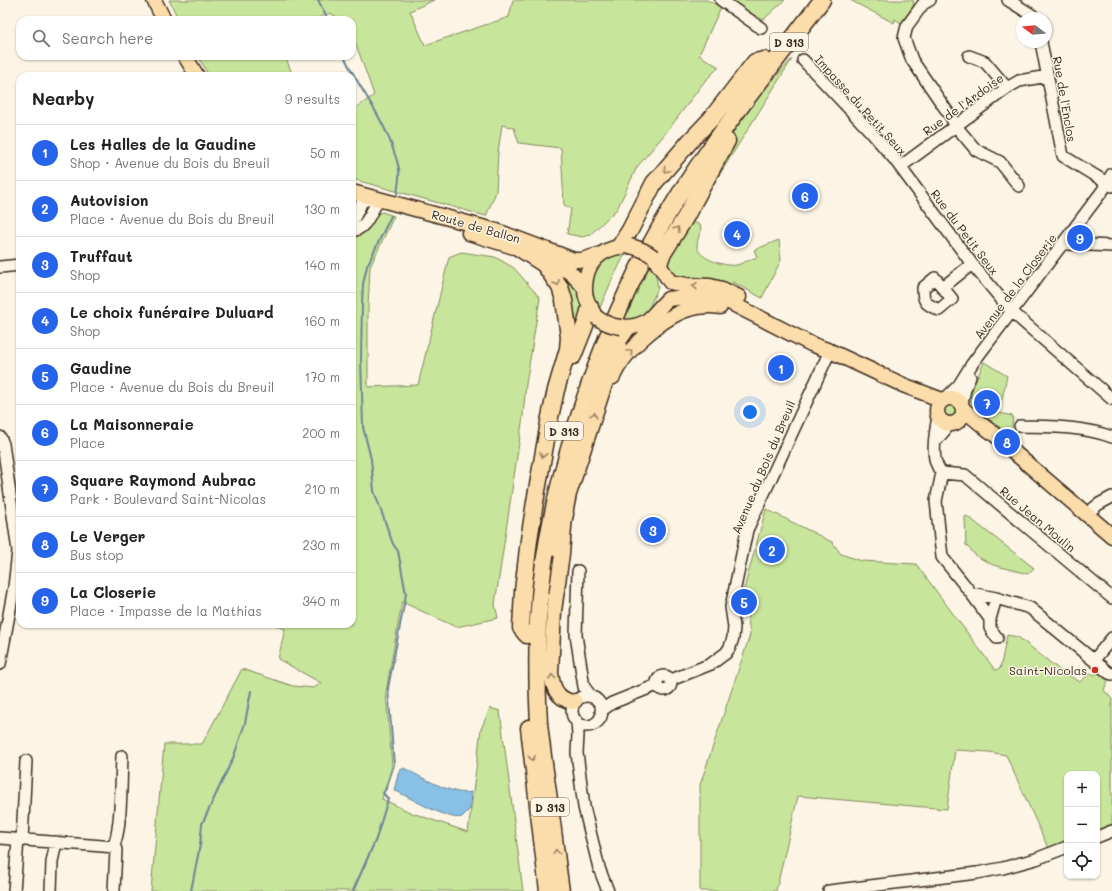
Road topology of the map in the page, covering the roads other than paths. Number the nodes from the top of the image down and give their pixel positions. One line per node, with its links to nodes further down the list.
1 (154, 0): 8 (main road)
2 (721, 0): 9 (street)
3 (808, 0): 13 (highway, D 313)
4 (822, 0): 17 (highway, D 313)
5 (930, 0): 19 (street)
6 (1008, 0): 7 (street)
7 (1027, 12)
8 (162, 16)
9 (761, 28)
10 (1043, 48): 16 (street, Rue de l'Enclos)
11 (969, 56): 18 (street)
12 (187, 60): 15 (main road)
13 (764, 60): 28 (highway, one-way to 28); 68 (highway, D 313)
14 (803, 60): 20 (street, Impasse du Petit Seux)
15 (195, 72)
16 (1048, 76): 18 (street, Rue de l'Ardoise); 21 (street, Rue de l'Enclos)
17 (757, 85): 34 (highway, one-way to 17); 68 (highway, D 313)
18 (1007, 88): 19 (street, Rue de l'Ardoise)
19 (955, 125): 20 (street, Rue de l'Ardoise); 22 (street)
20 (900, 167): 32 (street, Rue du Petit Seux)
21 (1110, 181): 27 (street, Avenue de la Closerie)
22 (1019, 186)
23 (356, 195): 24 (main road, Route de Ballon)
24 (365, 201): 25 (street); 26 (street); 30 (main road, Route de Ballon); 31 (main road, Route de Ballon)
25 (356, 216)
26 (356, 230)
27 (1064, 242): 29 (street); 40 (street, Avenue de la Closerie)
28 (625, 246): 31 (main road); 34 (main road, bridge)
29 (1112, 246)
30 (518, 248): 36 (main road, Route de Ballon); 47 (highway, one-way to 47)
31 (598, 255): 36 (main road)
32 (972, 264): 37 (street); 40 (street, Rue du Petit Seux)
33 (16, 265): 35 (street)
34 (659, 265): 38 (main road); 43 (main road, one-way to 34)
35 (0, 267)
36 (584, 287): 39 (main road)
37 (943, 287)
38 (662, 305): 41 (main road); 42 (main road)
39 (593, 312): 41 (main road, bridge); 47 (highway)
40 (1012, 312): 44 (street, Avenue de la Closerie); 46 (street, Rue du Petit Seux)
41 (625, 327): 45 (main road)
42 (788, 332): 43 (main road); 45 (main road, one-way to 42)
43 (830, 351): 48 (main road); 74 (street, Avenue du Bois du Breuil)
44 (979, 354): 48 (street, Avenue de la Closerie); 49 (street, Avenue de la Closerie)
45 (601, 396): 58 (main road, one-way to 45)
46 (1112, 398)
47 (554, 403): 68 (highway, one-way to 68)
48 (941, 406): 49 (main road); 50 (main road); 54 (street)
49 (962, 407): 50 (main road); 55 (main road)
50 (953, 423): 54 (street); 55 (main road)
51 (1020, 426): 53 (street)
52 (0, 437): 60 (street)
53 (1112, 437)
54 (935, 442): 56 (street)
55 (1016, 454): 59 (main road)
56 (942, 473): 64 (street); 66 (street, Rue Jean Moulin)
57 (1112, 497): 59 (street)
58 (565, 514): 68 (highway); 74 (main road, one-way to 58)
59 (1086, 514): 61 (main road)
60 (16, 536)
61 (1112, 536)
62 (16, 568): 72 (street)
63 (578, 571): 74 (street)
64 (971, 594): 65 (street); 67 (street)
65 (996, 598): 67 (street); 71 (street)
66 (1112, 598)
67 (990, 619): 69 (street)
68 (532, 635): 90 (highway, D 313, one-way to 90); 91 (highway, D 313, one-way to 68)
69 (997, 638)
70 (1112, 638): 71 (street)
71 (1094, 660): 73 (street)
72 (0, 664)
73 (1112, 674)
74 (589, 699): 75 (street); 76 (street)
75 (577, 721): 76 (street); 77 (street)
76 (588, 725): 77 (street)
77 (578, 735): 92 (street)
78 (122, 756): 85 (street)
79 (26, 761): 83 (street)
80 (1112, 831): 81 (street)
81 (1100, 836)
82 (0, 838): 83 (street)
83 (20, 840): 84 (street); 87 (street)
84 (56, 842): 85 (street); 88 (street)
85 (112, 846): 89 (street)
86 (1064, 848): 93 (street)
87 (14, 891)
88 (51, 891)
89 (114, 891)
90 (548, 891)
91 (561, 891)
92 (608, 891)
93 (829, 891)

